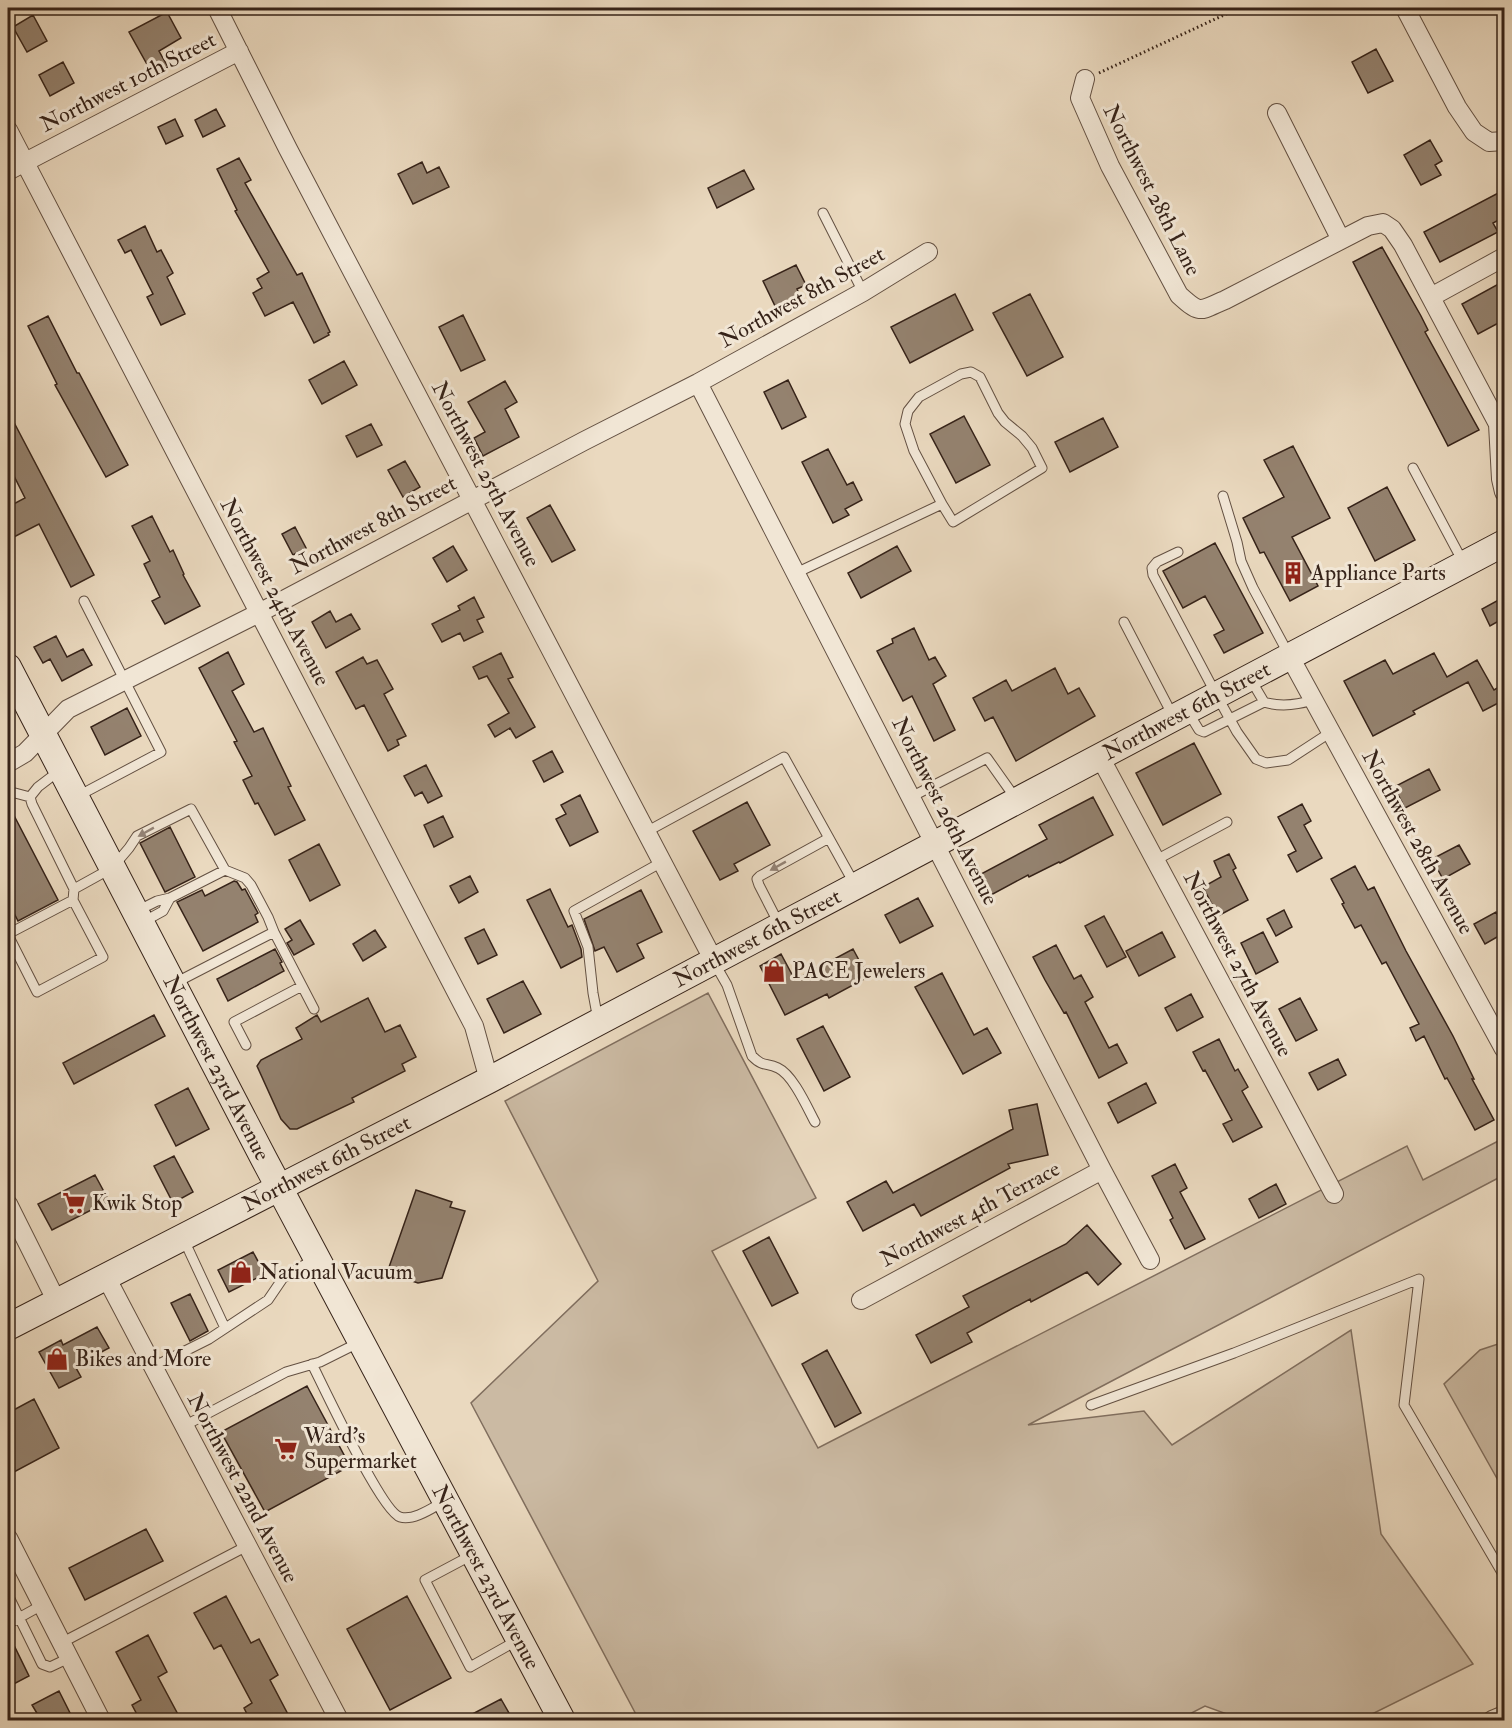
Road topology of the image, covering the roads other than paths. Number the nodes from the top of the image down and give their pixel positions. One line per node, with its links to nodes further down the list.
1 (218, 8): 3 (street, Northwest 25th Avenue)
2 (1405, 8): 7 (street)
3 (239, 51): 8 (street, Northwest 10th Street); 21 (street, Northwest 25th Avenue)
4 (1085, 80): 11 (street, Northwest 28th Lane)
5 (1277, 113): 11 (street)
6 (8, 130): 8 (street, Northwest 24th Avenue)
7 (1496, 142)
8 (24, 163): 9 (street, Northwest 10th Street); 28 (street, Northwest 24th Avenue)
9 (8, 171)
10 (823, 213): 14 (lane)
11 (1341, 240): 15 (street)
12 (928, 252): 14 (street, Northwest 8th Street)
13 (1504, 257): 15 (street)
14 (863, 292): 16 (street, Northwest 8th Street)
15 (1431, 297): 17 (street)
16 (699, 383): 21 (street, Northwest 8th Street); 26 (street, Northwest 26th Avenue)
17 (1501, 423): 19 (street)
18 (1413, 468): 25 (lane)
19 (1504, 492)
20 (1223, 496): 30 (lane)
21 (472, 500): 28 (street, Northwest 8th Street); 50 (street, Northwest 25th Avenue)
22 (942, 504): 22 (lane); 26 (lane)
23 (1504, 543): 25 (main road, Northwest 6th Street)
24 (1178, 552): 34 (lane)
25 (1464, 565): 30 (main road, Northwest 6th Street)
26 (796, 573): 47 (street, Northwest 26th Avenue)
27 (84, 601): 33 (lane)
28 (259, 613): 33 (street, Northwest 8th Street); 71 (street, Northwest 24th Avenue)
29 (1124, 622): 37 (lane)
30 (1290, 657): 32 (main road, Northwest 6th Street); 35 (street, Northwest 28th Avenue)
31 (8, 668): 40 (main road, Northwest 23rd Avenue)
32 (1250, 678): 34 (main road, Northwest 6th Street); 36 (lane)
33 (125, 681): 40 (street, Northwest 8th Street); 46 (lane)
34 (1217, 696): 37 (main road, Northwest 6th Street); 38 (lane)
35 (1313, 700): 36 (lane); 39 (street, Northwest 28th Avenue)
36 (1264, 702): 38 (lane)
37 (1181, 715): 38 (lane); 41 (main road, Northwest 6th Street)
38 (1230, 719): 39 (lane)
39 (1331, 732): 70 (street, Northwest 28th Avenue)
40 (43, 735): 42 (street, Northwest 8th Street); 43 (main road, Northwest 23rd Avenue)
41 (1101, 757): 48 (main road, Northwest 6th Street); 53 (street, Northwest 27th Avenue)
42 (8, 763)
43 (61, 770): 45 (lane); 46 (main road, Northwest 23rd Avenue)
44 (8, 794): 45 (lane)
45 (30, 797): 58 (lane)
46 (75, 797): 55 (main road, Northwest 23rd Avenue)
47 (911, 797): 48 (lane); 52 (street, Northwest 26th Avenue)
48 (1017, 801): 52 (main road, Northwest 6th Street)
49 (1227, 822): 53 (lane)
50 (646, 832): 51 (lane); 54 (street, Northwest 25th Avenue)
51 (829, 838): 57 (lane); 61 (lane, one-way to 61)
52 (936, 845): 57 (main road, Northwest 6th Street); 73 (street, Northwest 26th Avenue)
53 (1155, 860): 75 (street, Northwest 27th Avenue)
54 (662, 862): 64 (street, Northwest 25th Avenue); 68 (lane)
55 (112, 868): 56 (lane, one-way to 55); 58 (lane); 60 (main road, Northwest 23rd Avenue)
56 (225, 870): 60 (lane); 62 (lane)
57 (855, 887): 61 (main road, Northwest 6th Street)
58 (74, 889): 59 (lane)
59 (73, 900): 63 (lane); 63 (lane)
60 (138, 917): 65 (main road, Northwest 23rd Avenue)
61 (780, 927): 64 (main road, Northwest 6th Street)
62 (274, 932): 65 (lane); 66 (lane)
63 (8, 935)
64 (714, 962): 68 (main road, Northwest 6th Street); 72 (lane)
65 (173, 984): 74 (main road, Northwest 23rd Avenue)
66 (302, 986): 67 (lane); 69 (lane)
67 (314, 1009)
68 (599, 1023): 71 (main road, Northwest 6th Street)
69 (246, 1045)
70 (1504, 1049)
71 (489, 1080): 74 (main road, Northwest 6th Street)
72 (815, 1122)
73 (1102, 1170): 79 (street, Northwest 26th Avenue); 81 (street, Northwest 4th Terrace)
74 (279, 1188): 77 (main road, Northwest 6th Street); 78 (main road, Northwest 23rd Avenue)
75 (1334, 1194)
76 (8, 1204): 82 (street)
77 (183, 1238): 80 (main road, Northwest 6th Street); 84 (lane)
78 (316, 1258): 84 (lane); 85 (main road, Northwest 23rd Avenue)
79 (1150, 1260)
80 (106, 1277): 82 (main road, Northwest 6th Street); 87 (street, Northwest 22nd Avenue)
81 (861, 1300)
82 (57, 1302): 83 (main road, Northwest 6th Street)
83 (8, 1328)
84 (225, 1328): 87 (lane)
85 (361, 1342): 86 (lane); 90 (main road, Northwest 23rd Avenue)
86 (312, 1364): 89 (lane); 90 (lane)
87 (153, 1367): 89 (street, Northwest 22nd Avenue)
88 (1091, 1405): 94 (lane)
89 (184, 1426): 92 (street, Northwest 22nd Avenue)
90 (445, 1501): 93 (main road, Northwest 23rd Avenue)
91 (9, 1545): 96 (street)
92 (247, 1546): 100 (lane); 103 (street, Northwest 22nd Avenue)
93 (474, 1554): 99 (main road, Northwest 23rd Avenue); 99 (lane)
94 (1504, 1576)
95 (8, 1595): 97 (lane)
96 (42, 1605): 97 (lane); 100 (street)
97 (19, 1618): 98 (lane); 100 (lane)
98 (8, 1624)
99 (519, 1639): 104 (main road, Northwest 23rd Avenue)
100 (65, 1650): 102 (street)
101 (1504, 1715): 105 (street)
102 (101, 1720)
103 (339, 1720)
104 (562, 1720)
105 (1492, 1720)

